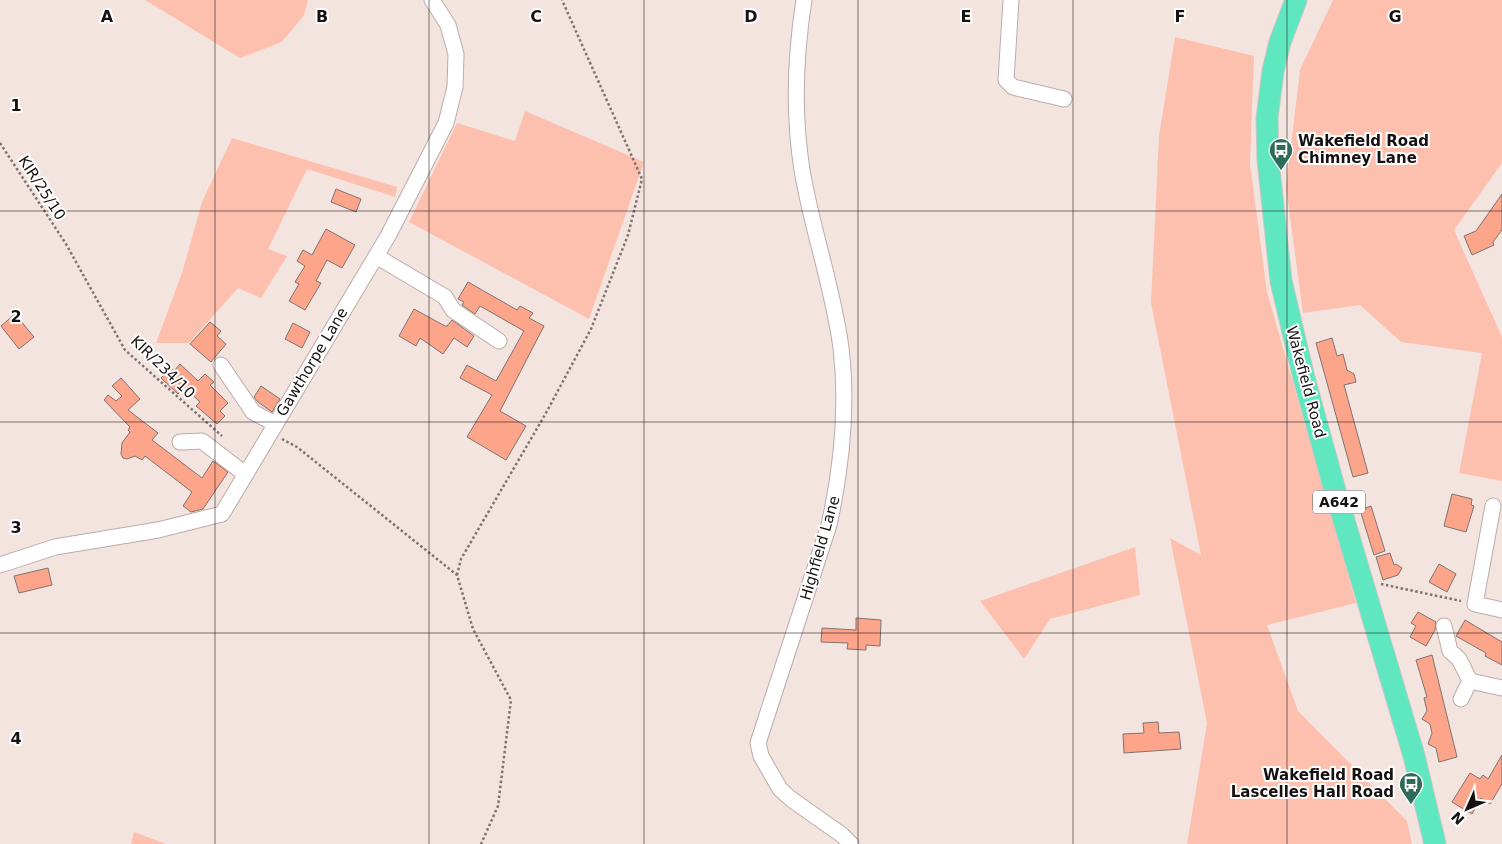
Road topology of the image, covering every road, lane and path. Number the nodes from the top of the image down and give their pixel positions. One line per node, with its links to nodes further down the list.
1 (432, 0): 9 (street, Gawthorpe Lane)
2 (562, 0): 18 (path)
3 (804, 0): 28 (street, Highfield Lane)
4 (1011, 0): 6 (street)
5 (1296, 0): 19 (highway, Wakefield Road / A642)
6 (1064, 99)
7 (0, 143): 8 (path, KIR/25/10)
8 (66, 244): 13 (path, KIR/234/10)
9 (376, 256): 10 (street); 12 (street, Gawthorpe Lane)
10 (499, 341)
11 (221, 365): 12 (street)
12 (272, 428): 15 (street, Gawthorpe Lane); 18 (path)
13 (222, 436)
14 (180, 442): 15 (street)
15 (245, 474): 17 (street, Gawthorpe Lane)
16 (1493, 506): 20 (street)
17 (0, 565)
18 (457, 575): 27 (path)
19 (1362, 581): 20 (path); 26 (highway, Wakefield Road / A642)
20 (1475, 604): 21 (street)
21 (1502, 610)
22 (1444, 626): 23 (street)
23 (1470, 681): 24 (street); 25 (street)
24 (1502, 688)
25 (1461, 699)
26 (1414, 756): 29 (highway, Wakefield Road / A642); 30 (highway, Wakefield Road / A642)
27 (481, 844)
28 (851, 844)
29 (1427, 844)
30 (1435, 844)

